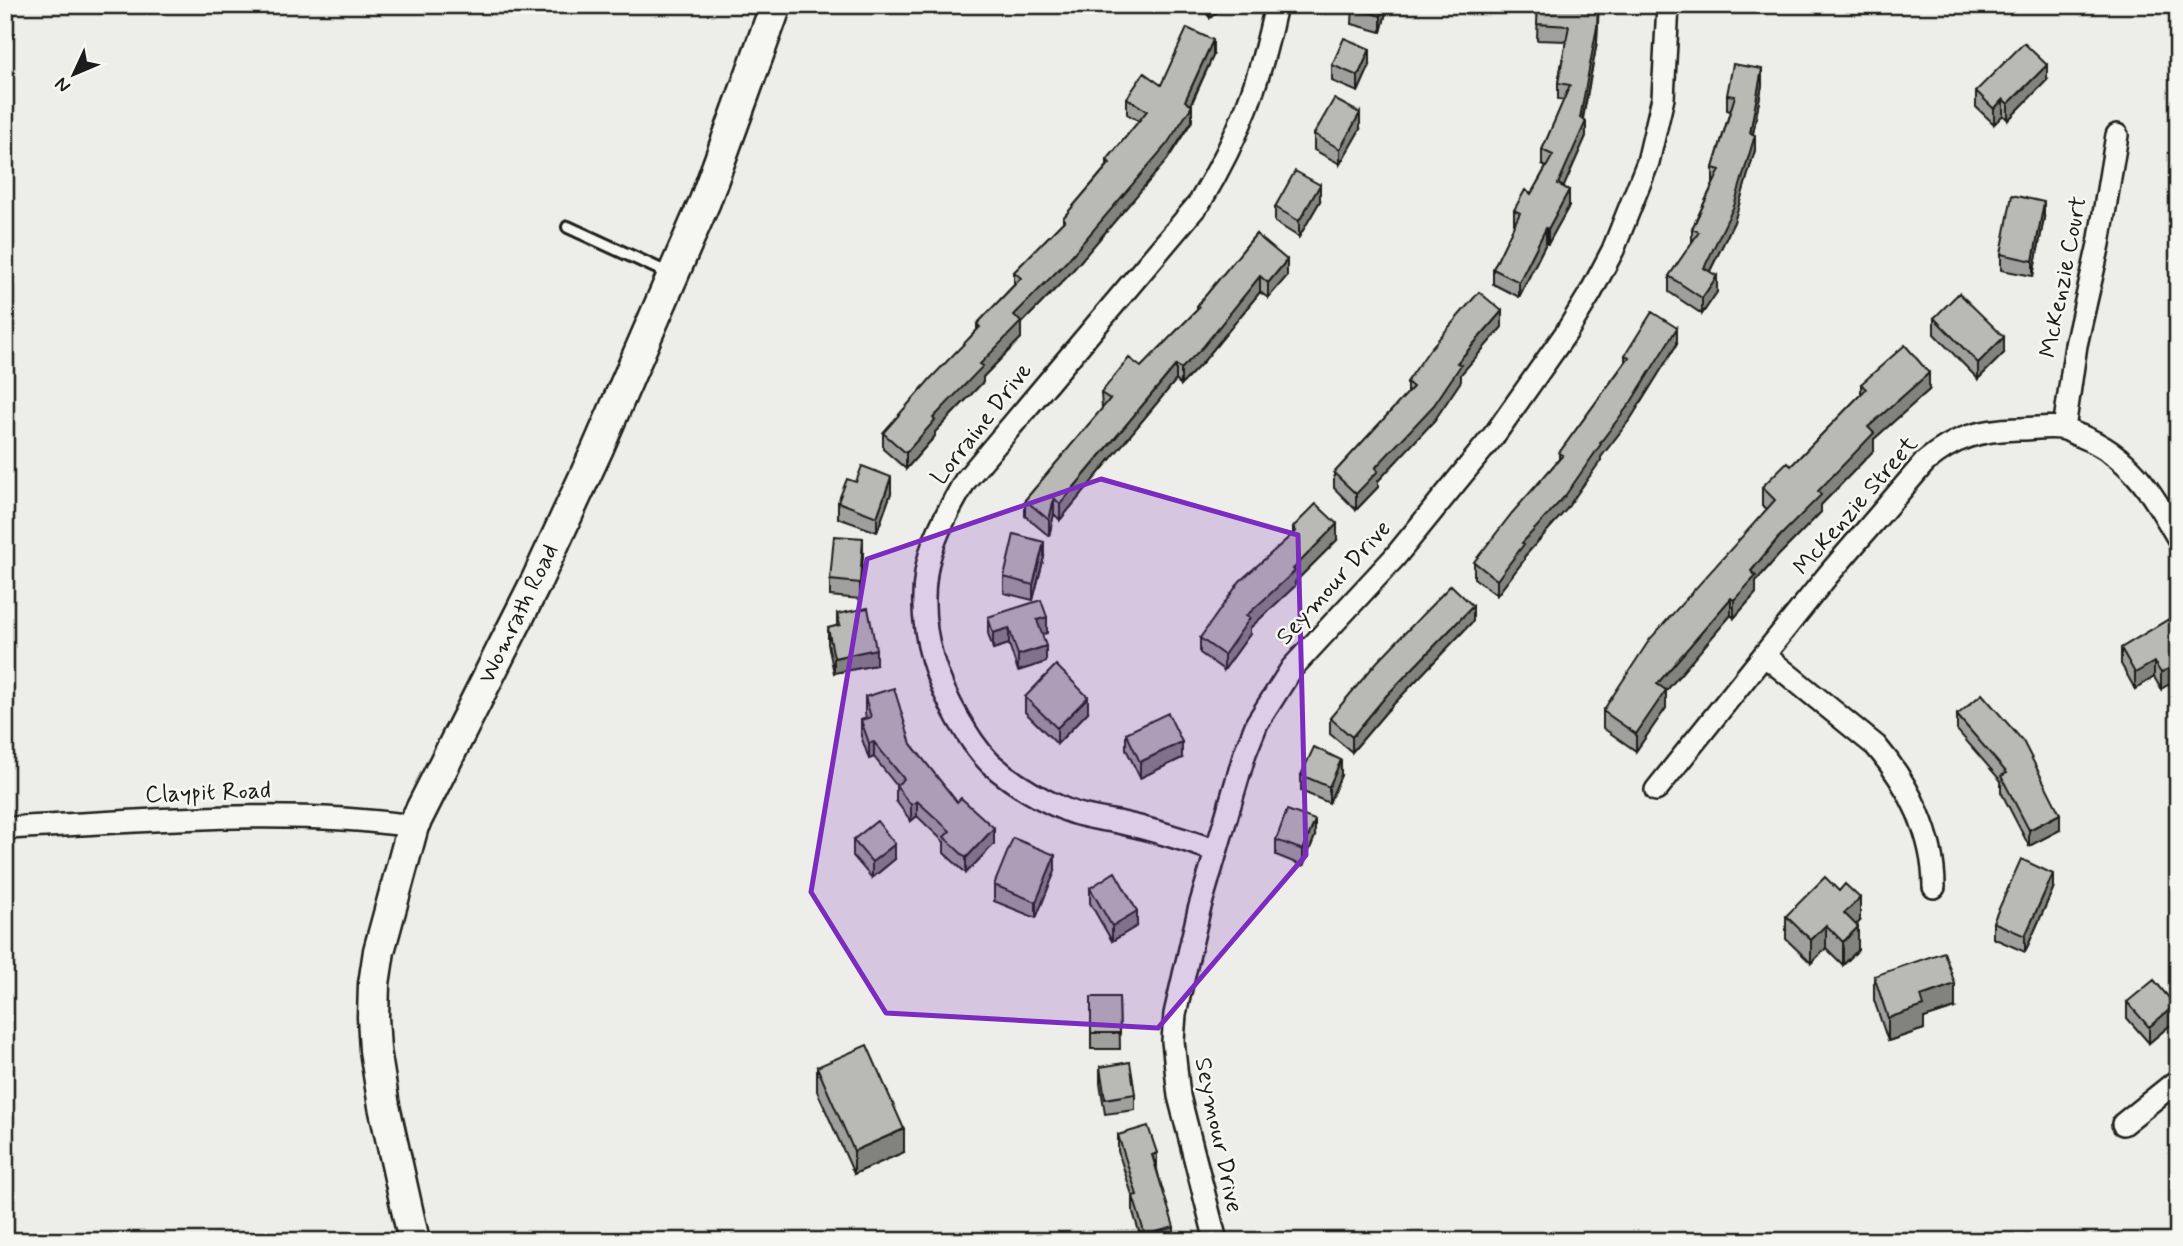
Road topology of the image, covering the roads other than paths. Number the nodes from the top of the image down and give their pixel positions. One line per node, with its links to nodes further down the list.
1 (776, 5): 6 (street, Womrath Road)
2 (1276, 5): 13 (street, Lorraine Drive)
3 (1668, 5): 13 (street, Seymour Drive)
4 (2117, 135): 7 (street, McKenzie Court)
5 (568, 227): 6 (lane)
6 (673, 276): 11 (street, Womrath Road)
7 (2064, 429): 8 (street, McKenzie Street); 9 (street, McKenzie Street)
8 (2178, 538)
9 (1764, 655): 10 (street, McKenzie Street); 14 (street)
10 (1656, 790)
11 (413, 826): 12 (street, Claypit Road); 17 (street, Womrath Road)
12 (5, 828)
13 (1214, 850): 18 (street, Seymour Drive)
14 (1934, 887)
15 (2178, 1080): 16 (street)
16 (2123, 1124)
17 (414, 1241)
18 (1216, 1241)

